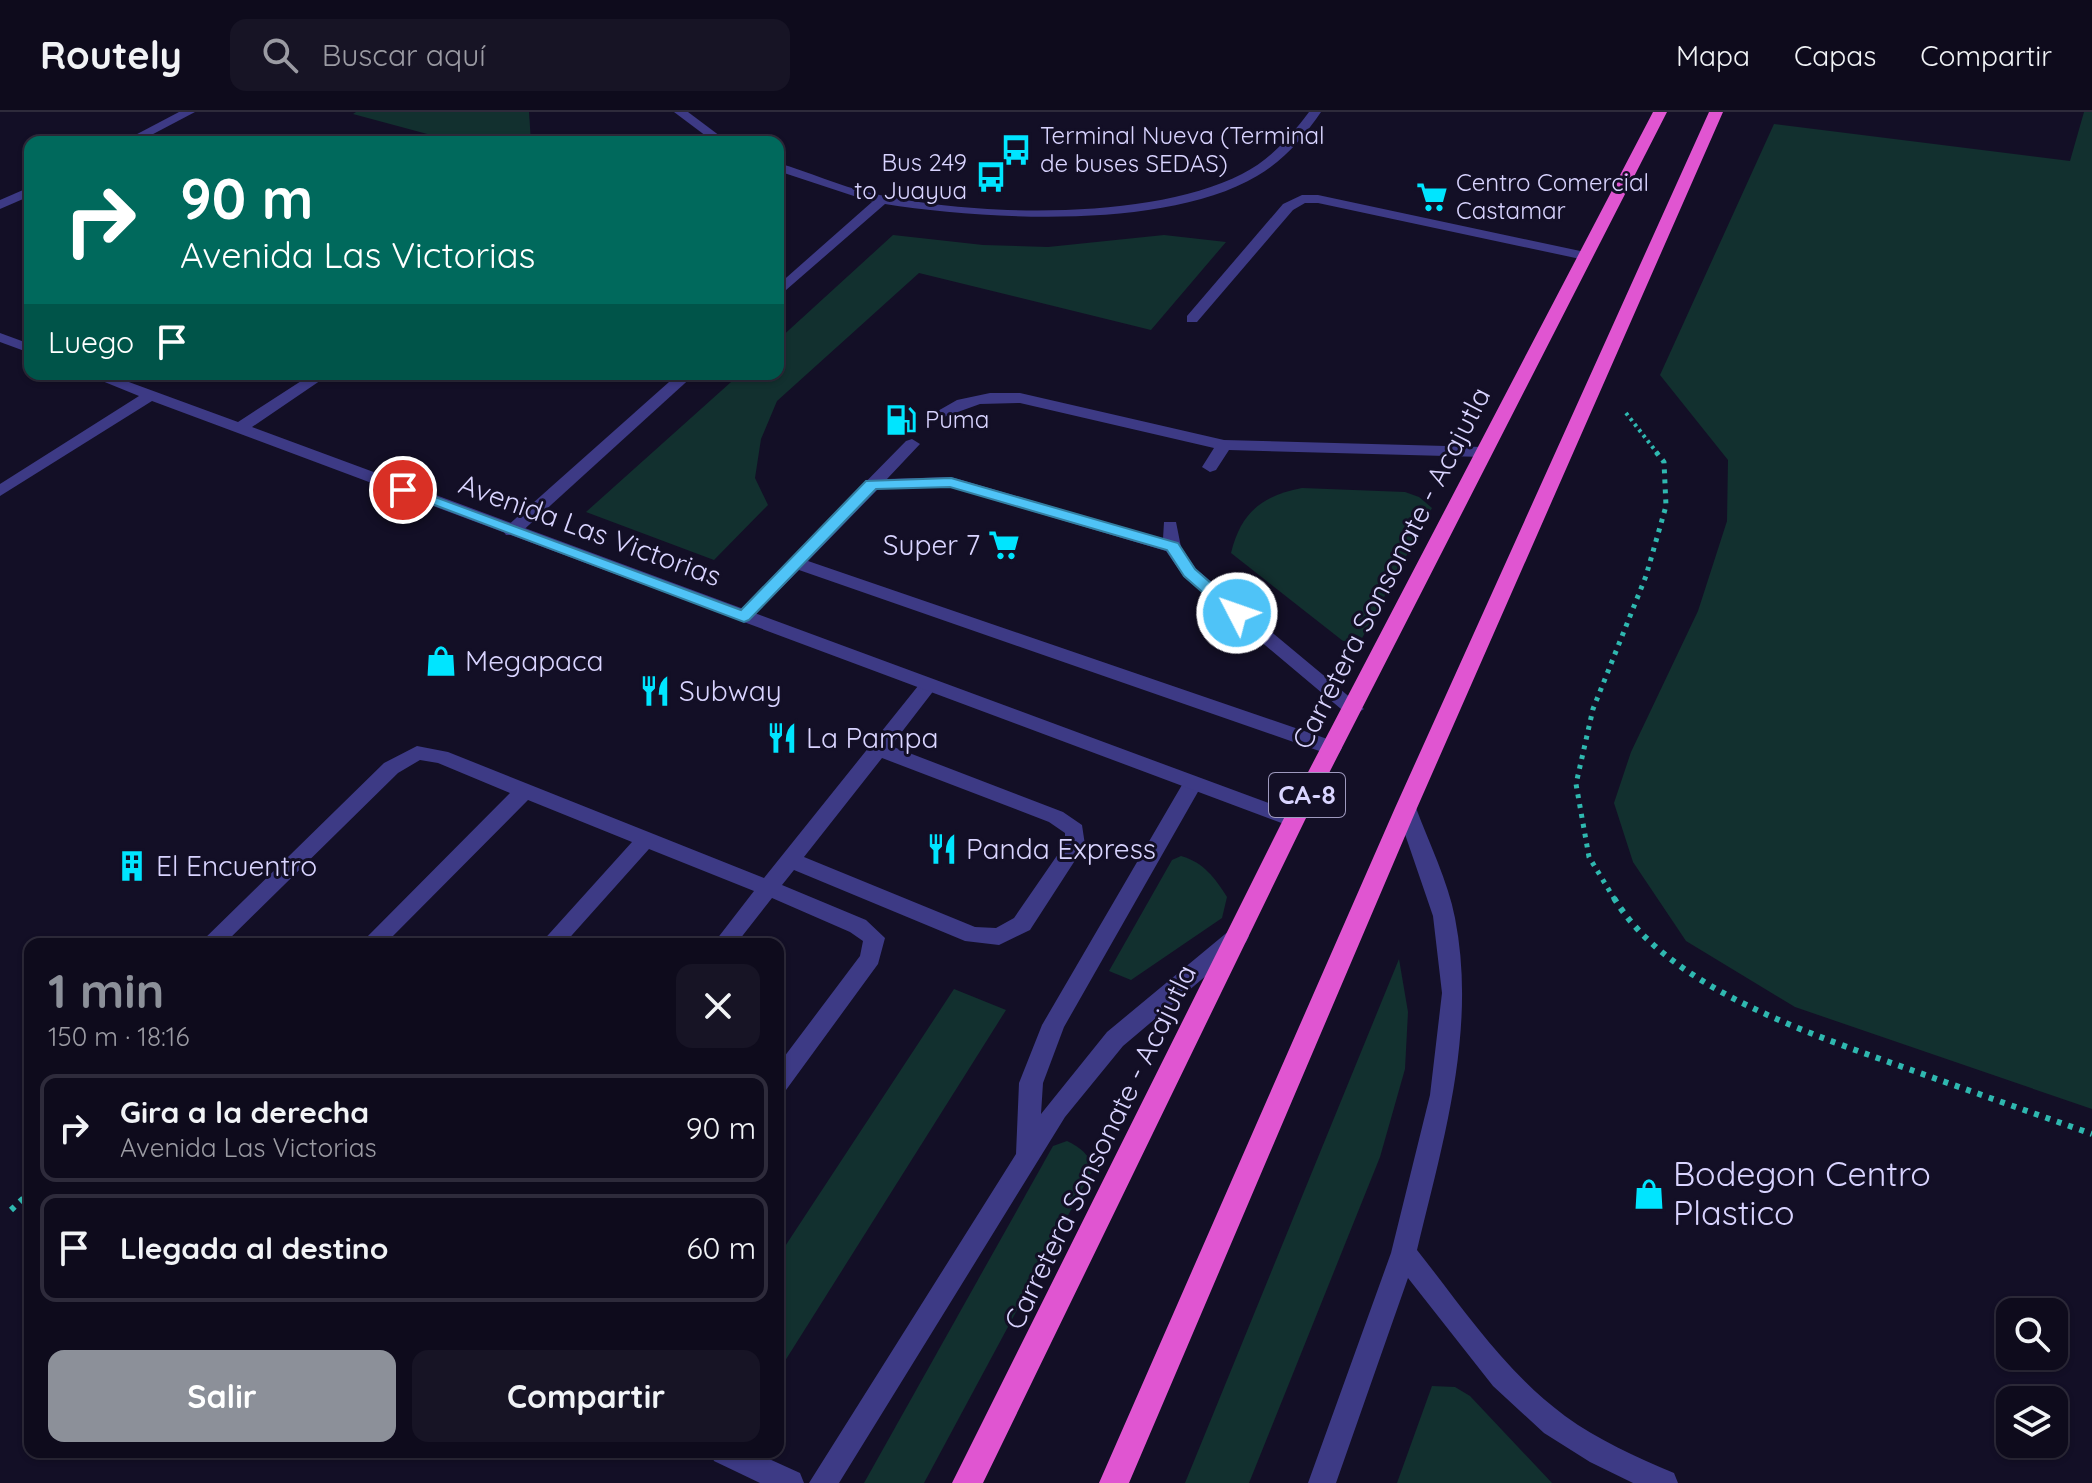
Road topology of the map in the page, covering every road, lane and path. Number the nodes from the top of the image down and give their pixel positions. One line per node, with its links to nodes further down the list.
1 (189, 112): 6 (street)
2 (680, 112): 7 (street)
3 (1315, 112): 10 (street)
4 (1660, 112): 12 (highway, Carretera Sonsonate - Acajutla / CA-8)
5 (1716, 112): 17 (highway)
6 (140, 136)
7 (714, 136)
8 (784, 169): 10 (street)
9 (24, 194): 11 (street)
10 (882, 200): 13 (street)
11 (0, 205)
12 (1585, 256): 14 (street); 26 (highway, Carretera Sonsonate - Acajutla / CA-8)
13 (784, 288)
14 (1192, 319)
15 (0, 337): 16 (street)
16 (24, 347)
17 (1598, 377): 41 (highway); 52 (path)
18 (109, 380): 21 (street, Avenida Las Victorias)
19 (313, 380): 23 (street)
20 (680, 380): 31 (street)
21 (150, 396): 23 (street, Avenida Las Victorias); 29 (street)
22 (944, 412): 25 (street)
23 (239, 429): 31 (street, Avenida Las Victorias)
24 (912, 444): 28 (street)
25 (1224, 445): 26 (street); 27 (street)
26 (1483, 452): 36 (highway, Carretera Sonsonate - Acajutla / CA-8)
27 (1210, 467)
28 (872, 484): 32 (street); 33 (street)
29 (0, 491)
30 (1170, 526): 32 (street)
31 (512, 531): 34 (street, Avenida Las Victorias)
32 (1172, 547): 36 (street)
33 (796, 563): 34 (street); 37 (street)
34 (744, 616): 35 (street, Avenida Las Victorias)
35 (929, 685): 38 (street); 39 (street, Avenida Las Victorias)
36 (1354, 709): 37 (highway, Carretera Sonsonate - Acajutla / CA-8)
37 (1332, 748): 42 (highway, Carretera Sonsonate - Acajutla / CA-8)
38 (878, 749): 44 (street); 44 (street)
39 (1193, 783): 42 (street, Avenida Las Victorias); 53 (street)
40 (525, 790): 43 (street); 47 (street); 48 (street)
41 (1406, 808): 56 (street); 62 (highway)
42 (1294, 820): 46 (highway, Carretera Sonsonate - Acajutla / CA-8)
43 (646, 839): 45 (street); 49 (street)
44 (791, 860): 45 (street)
45 (768, 888): 50 (street); 51 (street)
46 (1238, 936): 53 (street); 61 (highway, Carretera Sonsonate - Acajutla / CA-8)
47 (216, 938)
48 (377, 938)
49 (556, 938)
50 (729, 938)
51 (784, 1075)
52 (2092, 1134)
53 (1028, 1154): 60 (street)
54 (24, 1198): 55 (path)
55 (11, 1210)
56 (1404, 1253): 58 (street); 63 (street)
57 (737, 1458): 59 (street)
58 (1652, 1480)
59 (790, 1483)
60 (823, 1483)
61 (967, 1483)
62 (1114, 1483)
63 (1322, 1483)

